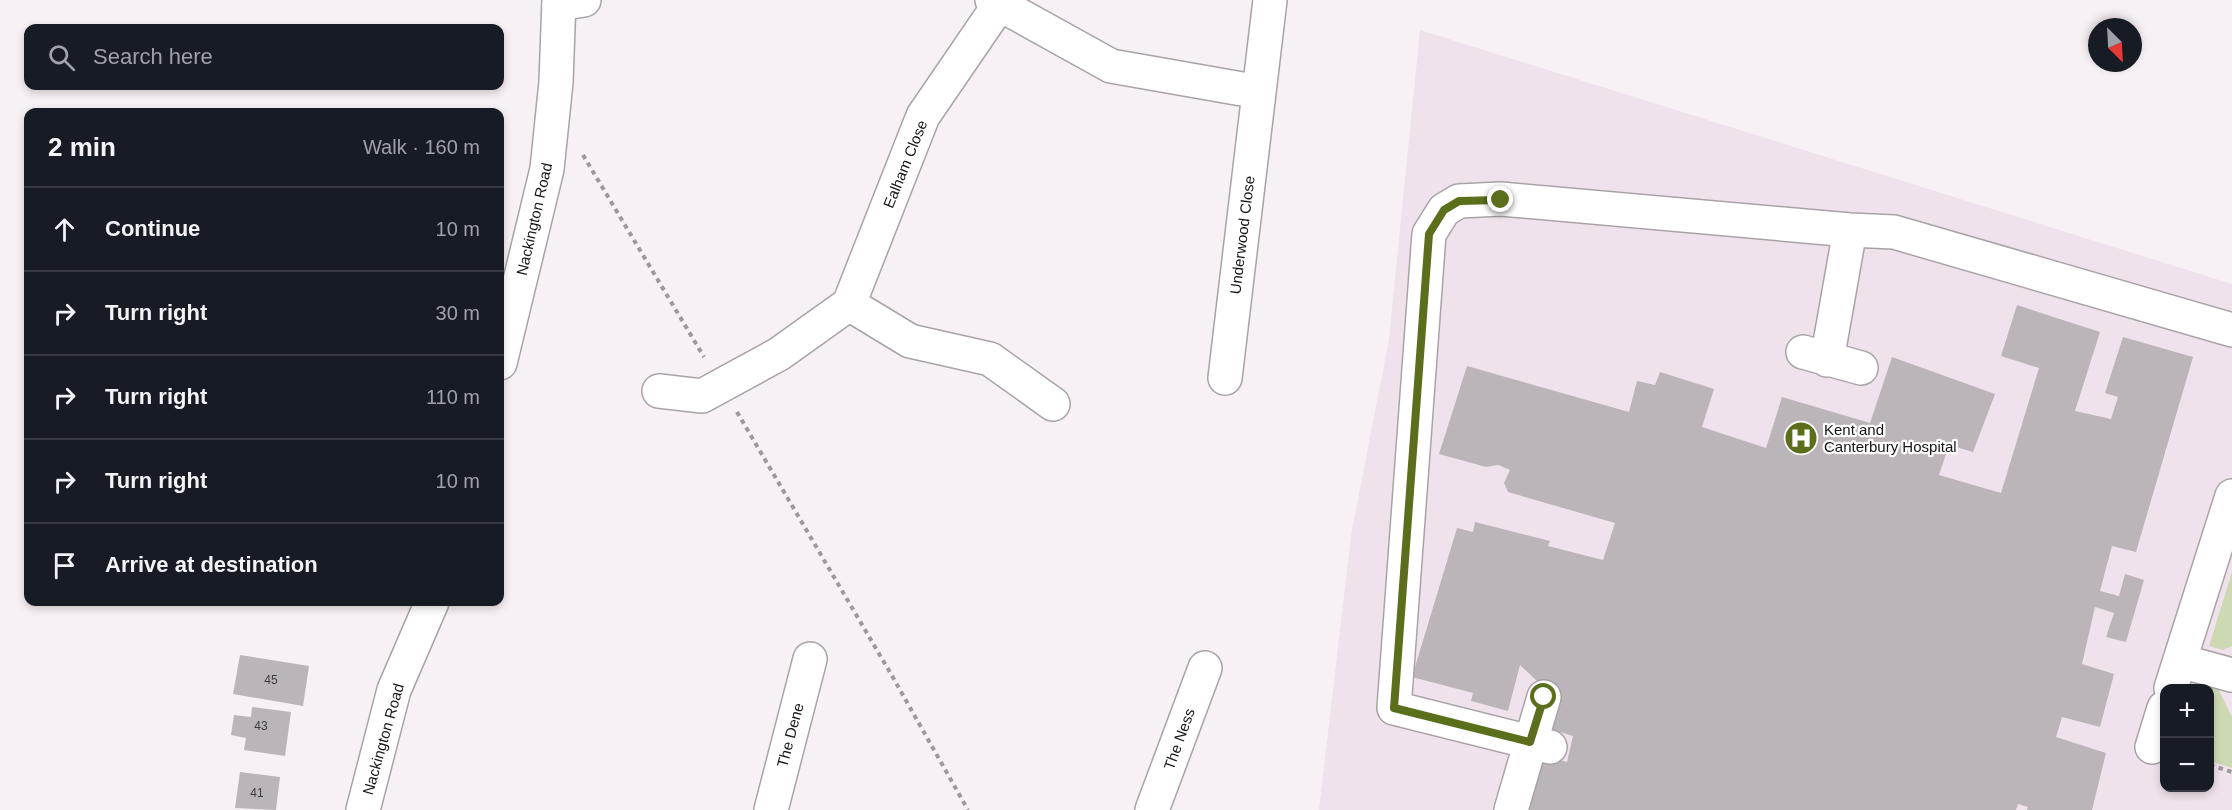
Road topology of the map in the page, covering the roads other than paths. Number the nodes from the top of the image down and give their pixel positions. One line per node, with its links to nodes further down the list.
1 (1270, 0): 4 (street, Underwood Close)
2 (567, 1): 8 (street, Nackington Road)
3 (1002, 3): 4 (street); 6 (street, Ealham Close)
4 (1260, 92): 10 (street, Underwood Close)
5 (1850, 230): 7 (street); 9 (street); 21 (street)
6 (849, 304): 11 (street); 12 (street)
7 (2232, 330)
8 (504, 346)
9 (1861, 369)
10 (1225, 378)
11 (659, 391)
12 (1053, 404)
13 (2232, 496): 17 (street)
14 (430, 606): 23 (street, Nackington Road)
15 (810, 659): 24 (street, The Dene)
16 (1205, 668): 25 (street, The Ness)
17 (2175, 675): 18 (street)
18 (2232, 675)
19 (1544, 697): 21 (street)
20 (2160, 721): 22 (street)
21 (1540, 744): 26 (street)
22 (2152, 747)
23 (363, 810)
24 (771, 810)
25 (1152, 810)
26 (1511, 810)

